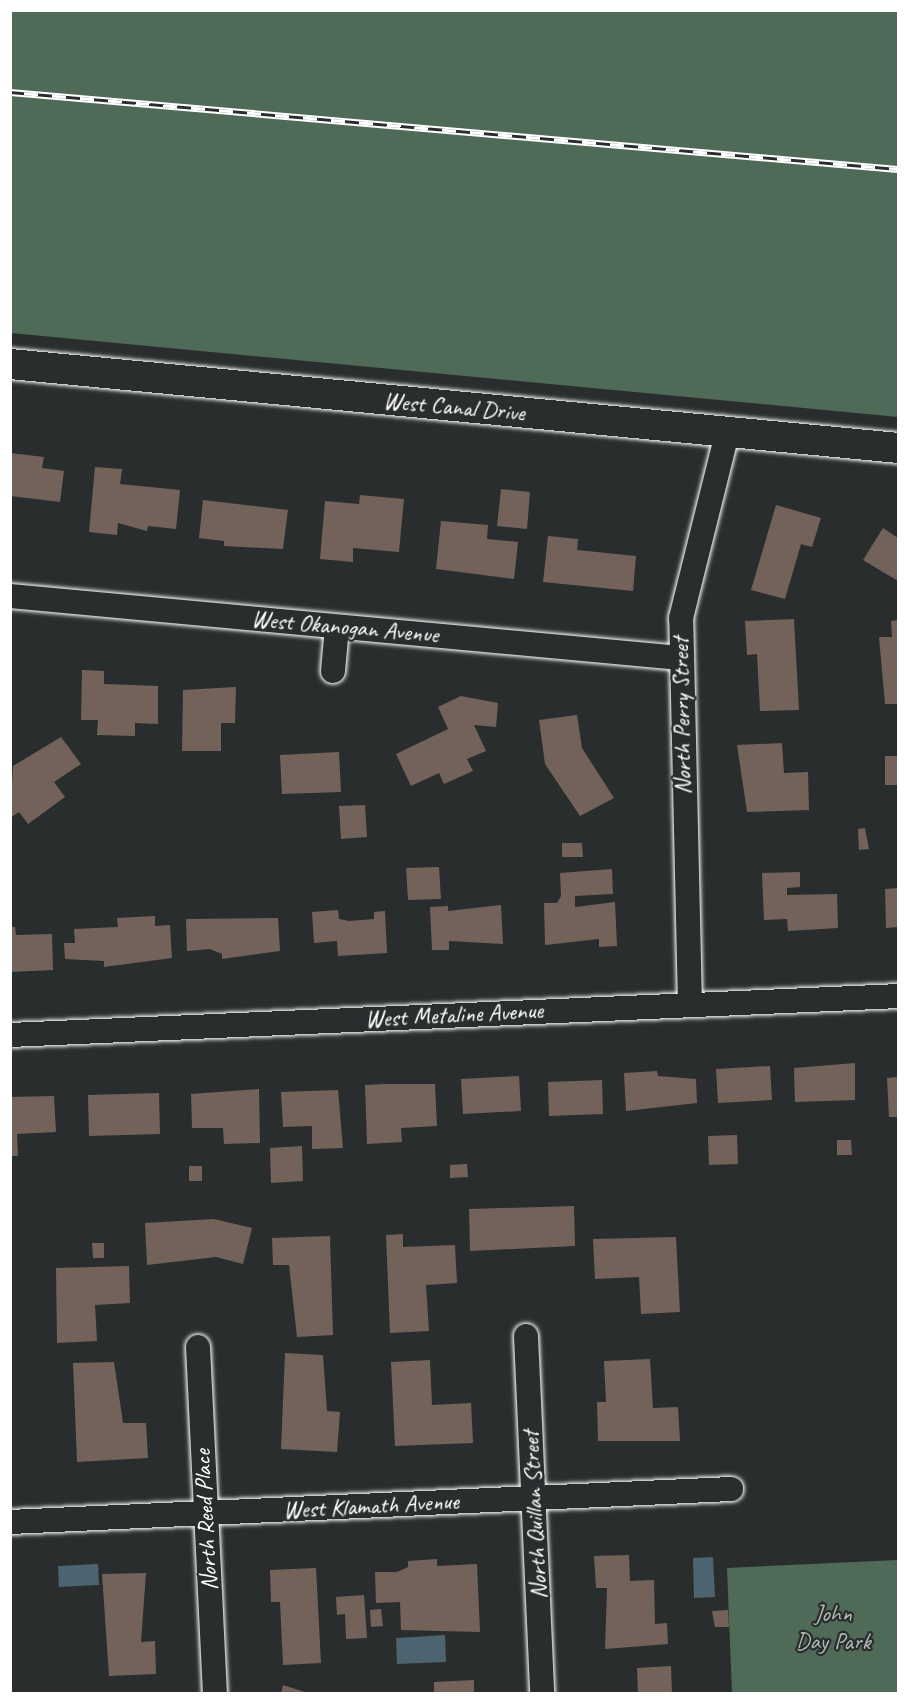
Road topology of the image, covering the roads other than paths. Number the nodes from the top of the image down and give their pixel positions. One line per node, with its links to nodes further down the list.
1 (10, 364): 2 (street, West Canal Drive)
2 (727, 433): 3 (street, West Canal Drive); 6 (street, North Perry Street)
3 (898, 447)
4 (10, 596): 5 (street, West Okanogan Avenue)
5 (337, 627): 6 (street, West Okanogan Avenue); 7 (street)
6 (680, 658): 9 (street, North Perry Street)
7 (333, 671)
8 (898, 996): 9 (street, West Metaline Avenue)
9 (690, 1005): 10 (street, West Metaline Avenue)
10 (10, 1035)
11 (526, 1336): 14 (street, North Quillan Street)
12 (198, 1347): 15 (street, North Reed Place)
13 (731, 1489): 14 (street, West Klamath Avenue)
14 (534, 1497): 15 (street, West Klamath Avenue); 18 (street, North Quillan Street)
15 (206, 1514): 16 (street, West Klamath Avenue); 17 (street, North Reed Place)
16 (10, 1522)
17 (215, 1694)
18 (543, 1694)

